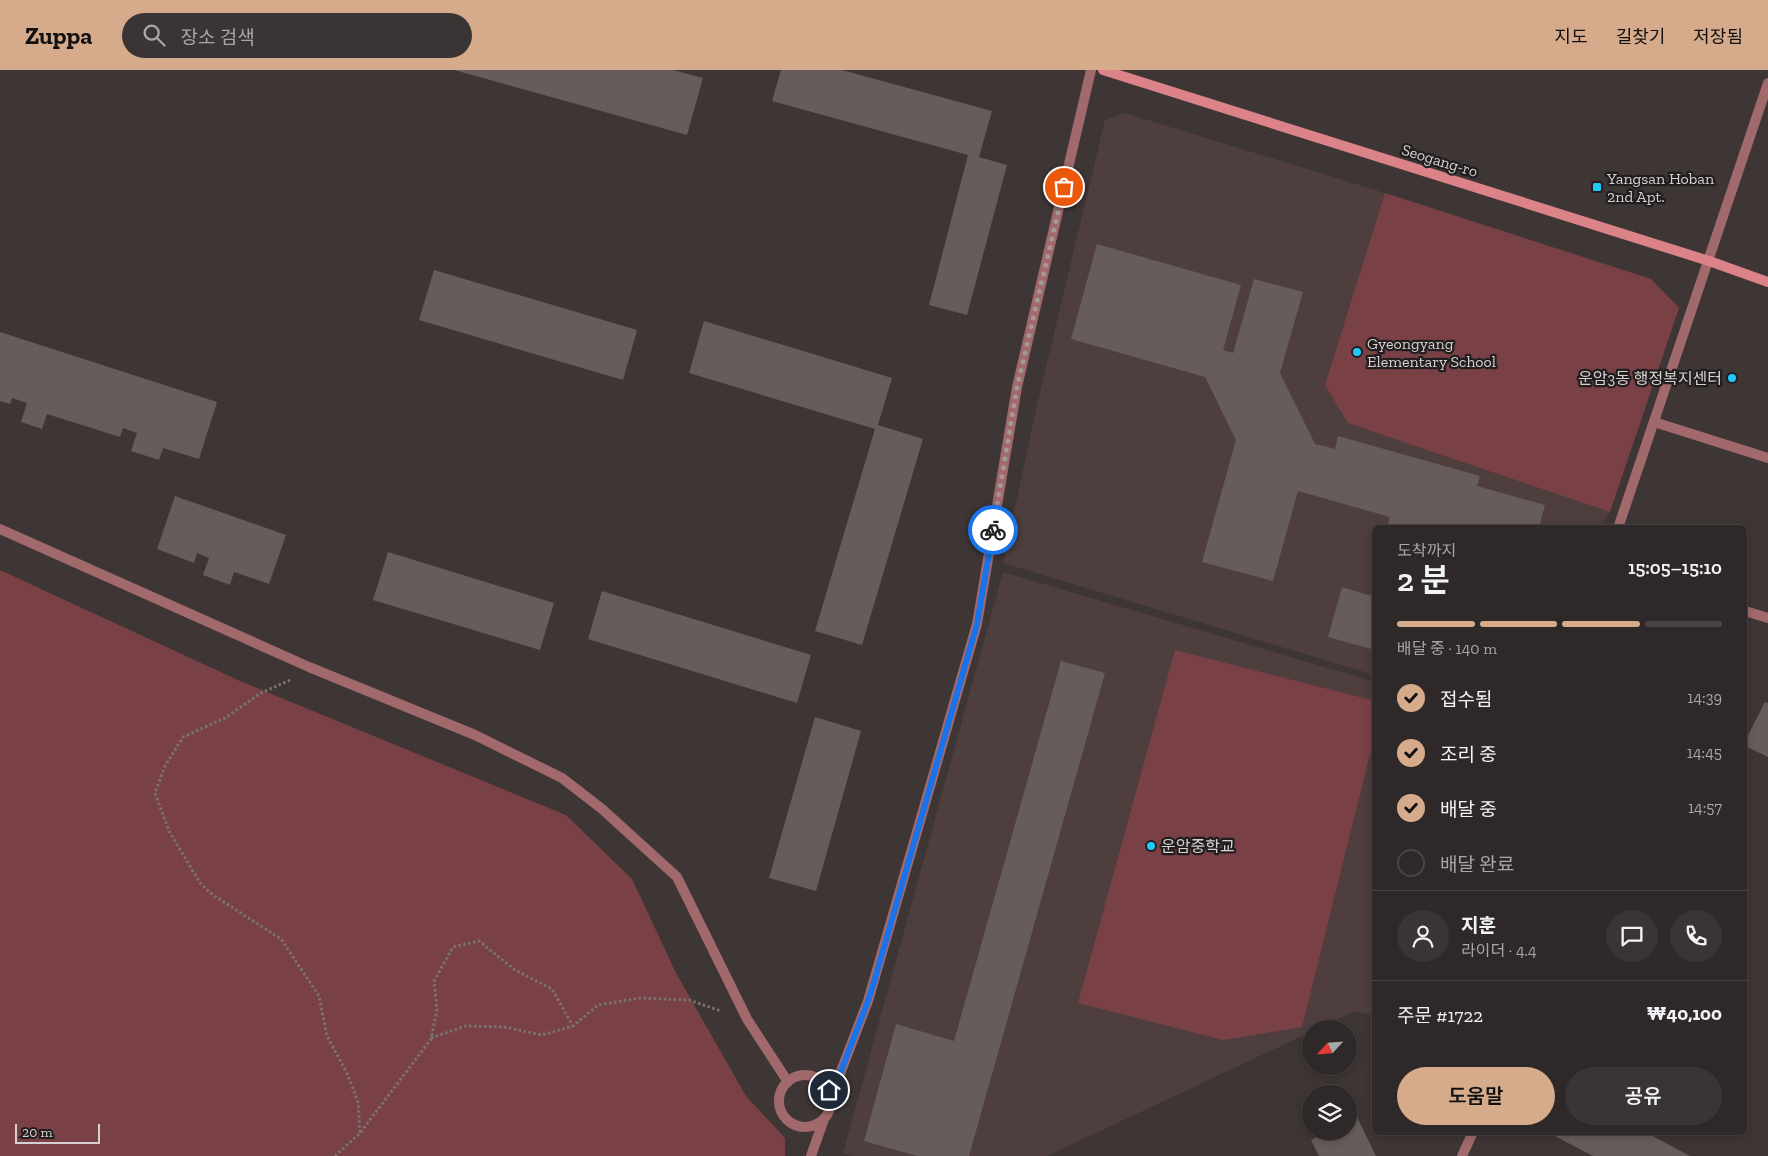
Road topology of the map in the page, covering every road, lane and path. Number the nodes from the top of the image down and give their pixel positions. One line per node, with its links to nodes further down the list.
1 (1091, 70): 17 (street)
2 (1103, 70): 4 (main road, Seogang-ro)
3 (1768, 84): 4 (street)
4 (1709, 261): 5 (main road, Seogang-ro); 6 (street)
5 (1768, 282)
6 (1654, 422): 7 (street); 8 (street)
7 (1768, 458)
8 (1619, 525)
9 (0, 529): 12 (street)
10 (1747, 612): 11 (street)
11 (1768, 618)
12 (309, 667): 13 (street); 19 (path)
13 (747, 1019): 14 (path); 16 (street)
14 (573, 1026): 15 (path); 15 (path)
15 (431, 1039): 19 (path)
16 (788, 1082): 17 (street); 18 (street)
17 (831, 1097): 18 (street)
18 (824, 1119): 22 (street)
19 (360, 1133): 21 (path)
20 (1472, 1135): 23 (street)
21 (335, 1156)
22 (811, 1156)
23 (1462, 1156)

